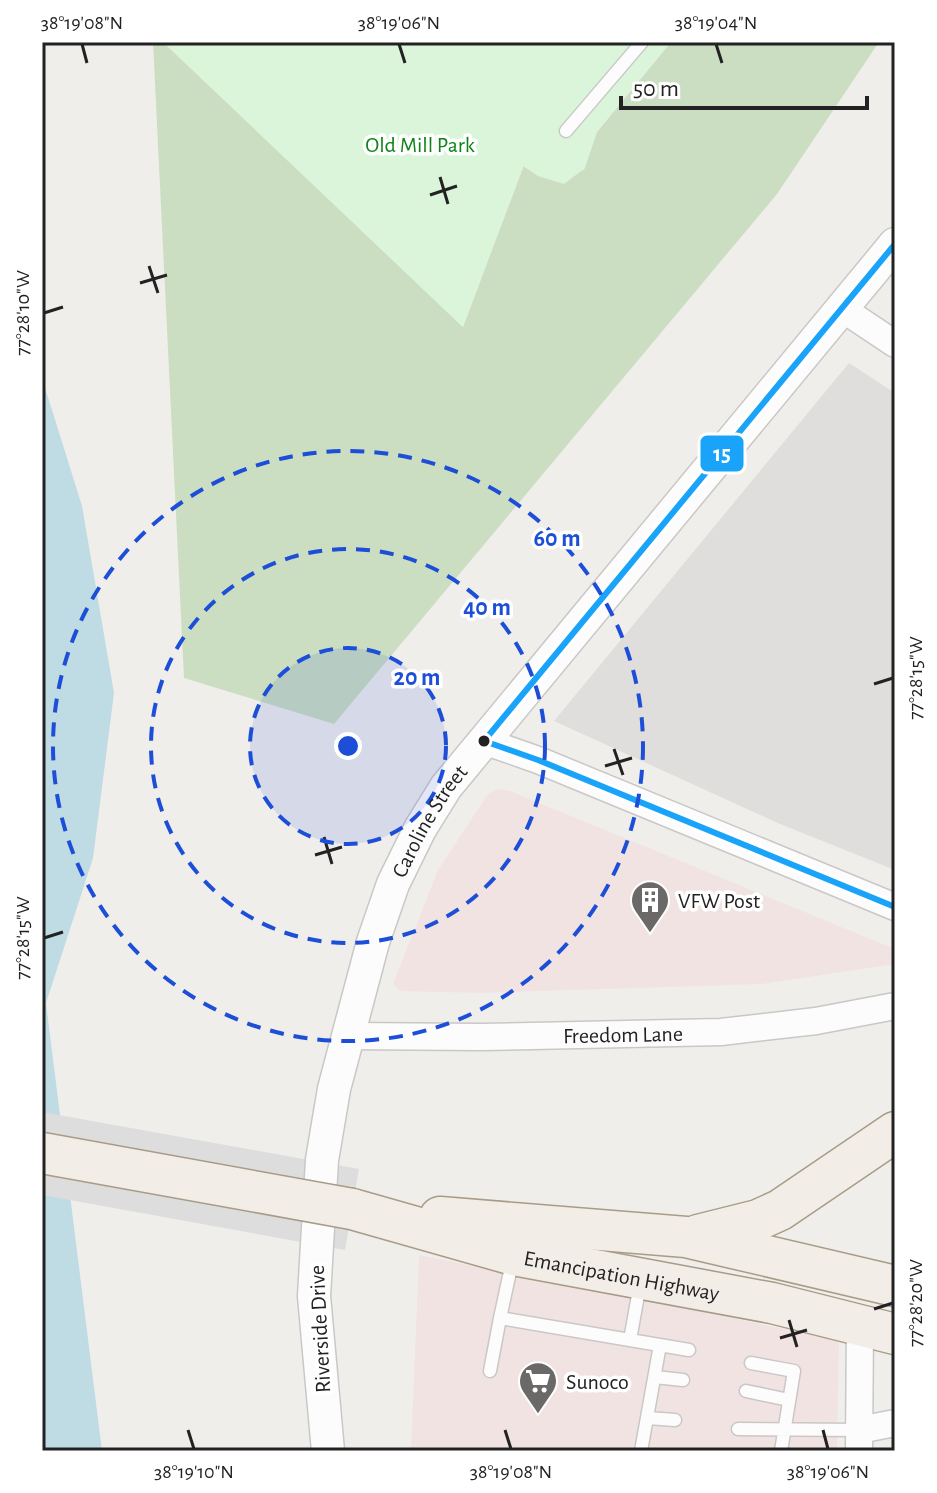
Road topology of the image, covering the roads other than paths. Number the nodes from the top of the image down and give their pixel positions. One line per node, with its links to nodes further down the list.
1 (642, 42): 2 (lane)
2 (566, 131)
3 (895, 244): 4 (street, Caroline Street)
4 (841, 308): 5 (street); 6 (street, Caroline Street)
5 (895, 344)
6 (484, 741): 7 (street); 9 (street, Caroline Street)
7 (895, 907)
8 (895, 1006): 9 (street, Freedom Lane)
9 (347, 1036): 12 (street, Caroline Street)
10 (895, 1132): 14 (main road)
11 (42, 1153): 13 (main road, Emancipation Highway, bridge)
12 (322, 1160): 35 (street, Riverside Drive)
13 (352, 1209): 14 (main road, Emancipation Highway); 15 (main road, Emancipation Highway)
14 (686, 1237): 17 (main road, Emancipation Highway)
15 (514, 1255): 16 (main road, Emancipation Highway); 18 (lane)
16 (641, 1279): 19 (main road, Emancipation Highway); 20 (lane)
17 (895, 1286)
18 (500, 1318): 20 (lane); 24 (lane)
19 (878, 1329): 34 (street)
20 (630, 1340): 21 (lane)
21 (660, 1345): 22 (lane); 25 (lane)
22 (689, 1350)
23 (751, 1363): 28 (lane)
24 (490, 1371)
25 (655, 1377): 26 (lane); 29 (lane)
26 (683, 1380)
27 (746, 1391): 28 (lane)
28 (789, 1400): 32 (lane)
29 (648, 1418): 30 (lane); 36 (lane)
30 (675, 1420)
31 (895, 1423): 34 (street)
32 (786, 1428): 33 (lane); 34 (lane); 37 (lane)
33 (738, 1429)
34 (859, 1440)
35 (328, 1451)
36 (641, 1451)
37 (781, 1451)

